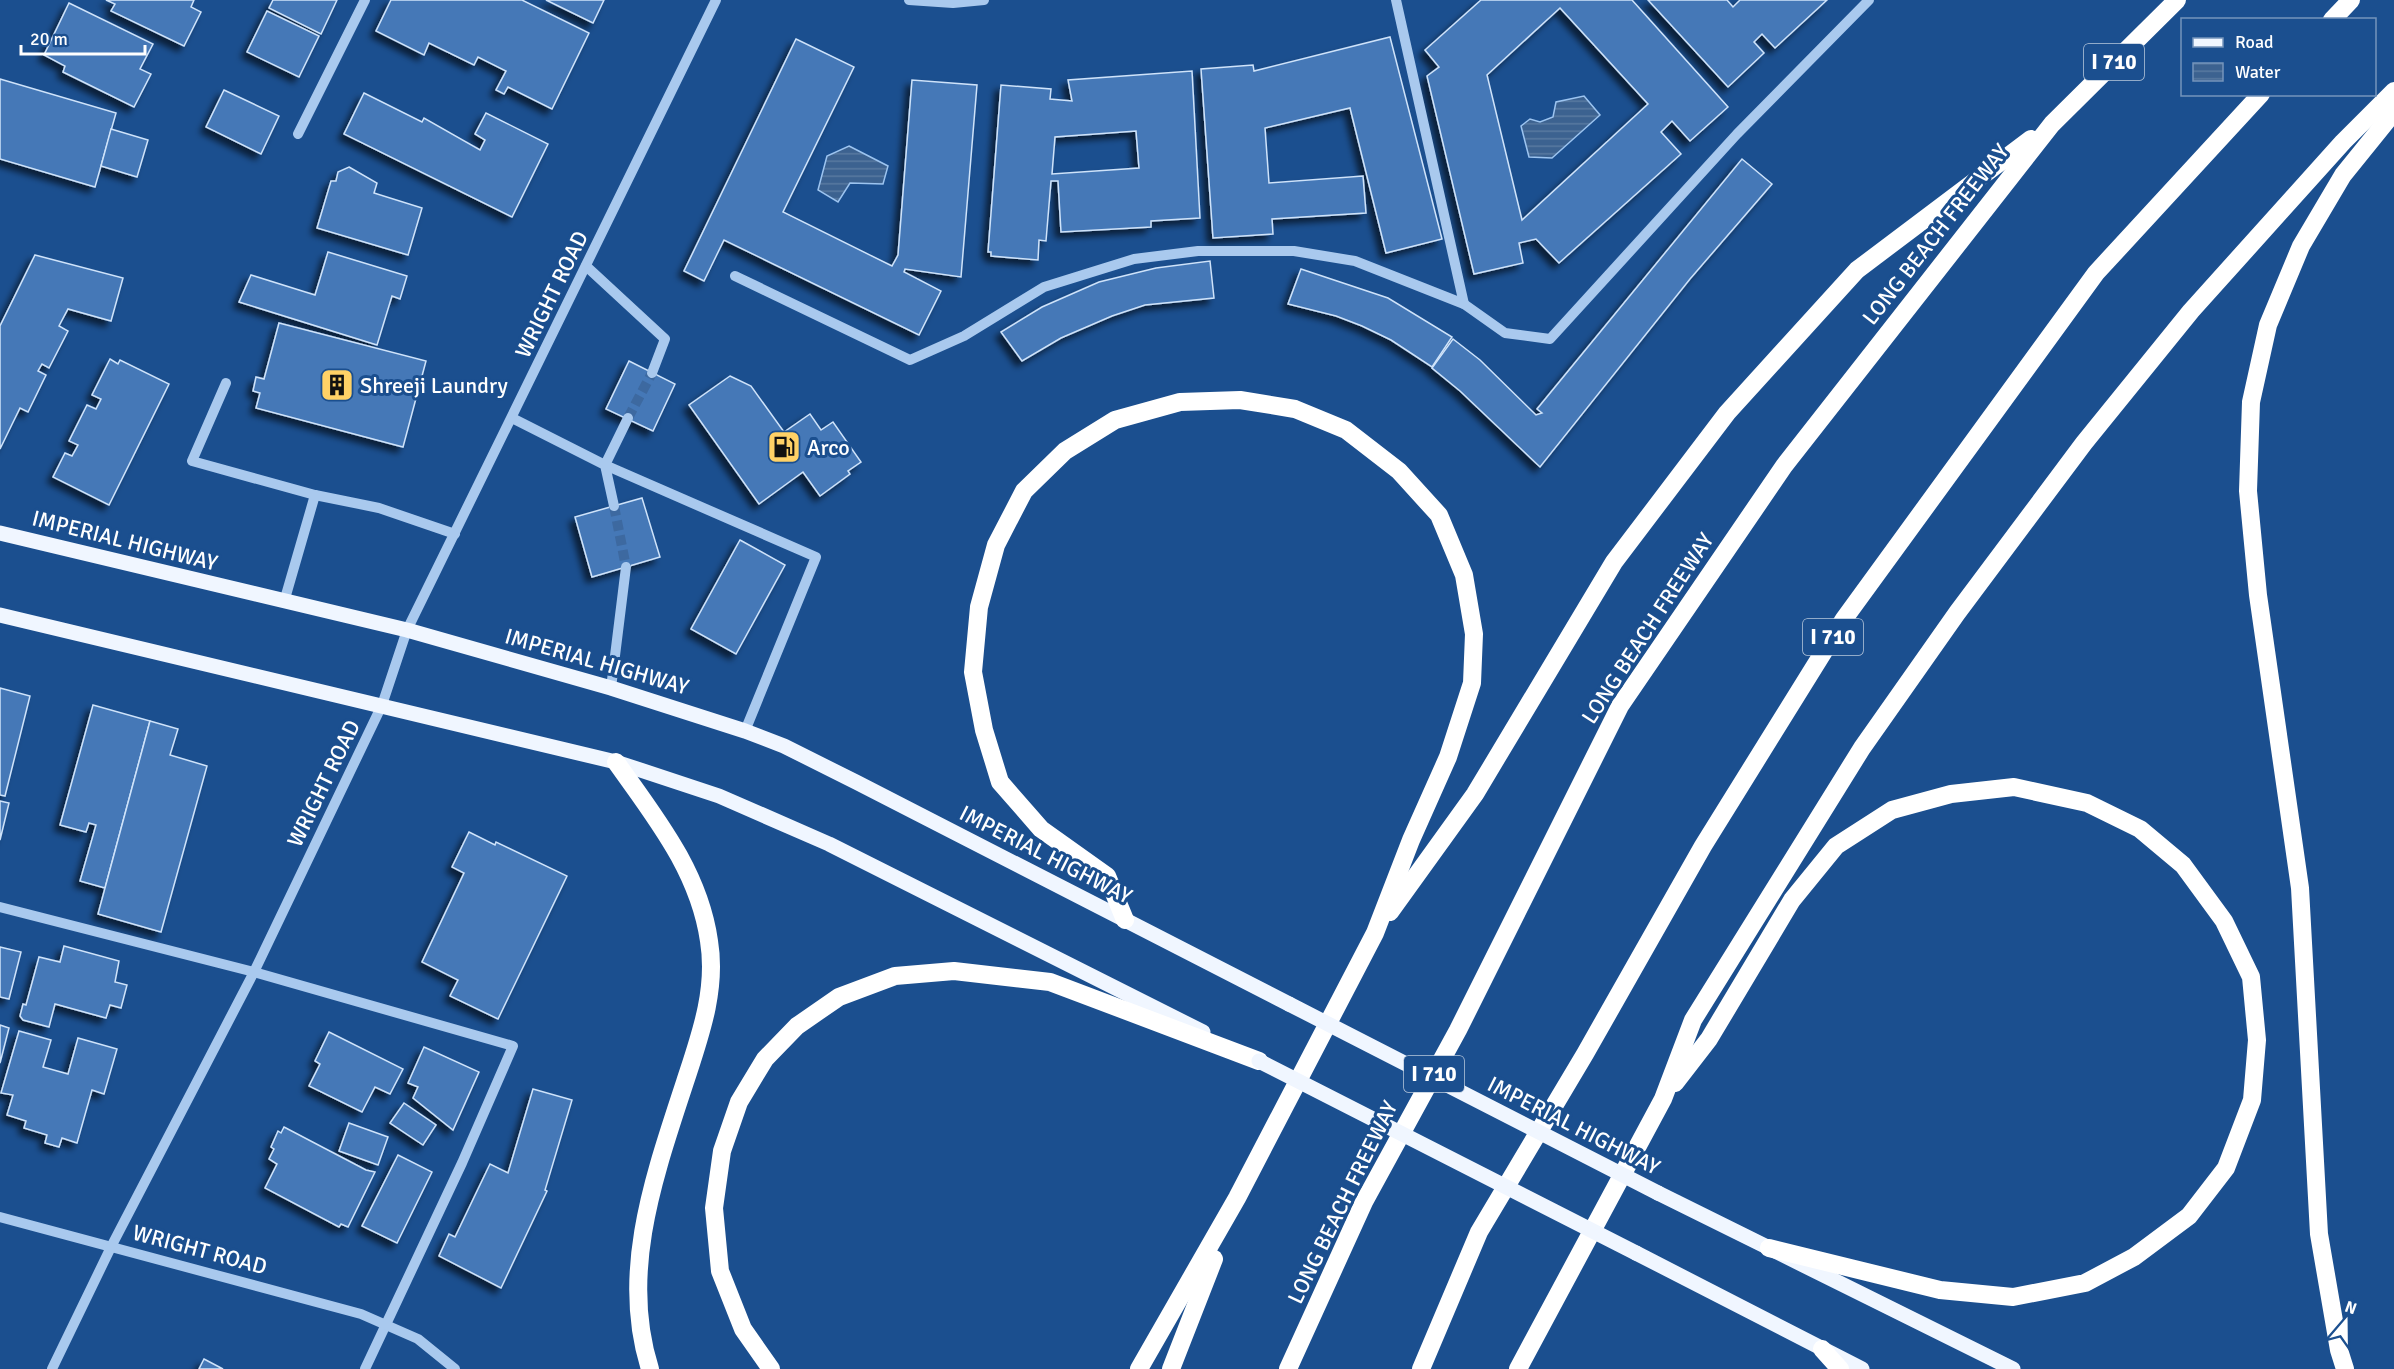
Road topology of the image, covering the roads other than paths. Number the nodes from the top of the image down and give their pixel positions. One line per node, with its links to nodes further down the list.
1 (365, 0): 14 (street)
2 (716, 0): 15 (street, WRIGHT ROAD)
3 (909, 0): 4 (street)
4 (984, 0)
5 (1396, 0): 17 (street)
6 (1869, 0): 17 (street)
7 (2177, 0): 13 (highway, LONG BEACH FREEWAY / I 710)
8 (2351, 0): 9 (highway)
9 (2334, 18)
10 (2394, 91): 40 (highway)
11 (2259, 96): 56 (highway, I 710)
12 (2394, 112): 62 (highway)
13 (2052, 124): 37 (highway); 55 (highway, LONG BEACH FREEWAY / I 710)
14 (298, 134)
15 (586, 266): 18 (street); 20 (street, WRIGHT ROAD)
16 (735, 276): 17 (street)
17 (1464, 304)
18 (652, 373)
19 (226, 383): 23 (street)
20 (512, 418): 22 (street); 26 (street, WRIGHT ROAD)
21 (628, 418): 22 (street)
22 (604, 465): 24 (street); 33 (street)
23 (315, 495): 26 (street); 28 (street)
24 (614, 506)
25 (0, 533): 28 (main road, IMPERIAL HIGHWAY)
26 (454, 534): 30 (street, WRIGHT ROAD)
27 (626, 567): 31 (street)
28 (284, 602): 30 (main road, IMPERIAL HIGHWAY)
29 (0, 615): 32 (main road)
30 (407, 630): 31 (main road, IMPERIAL HIGHWAY); 32 (street, WRIGHT ROAD)
31 (611, 688): 33 (main road, IMPERIAL HIGHWAY)
32 (382, 705): 34 (main road); 38 (street, WRIGHT ROAD)
33 (745, 730): 36 (main road, IMPERIAL HIGHWAY)
34 (616, 762): 39 (main road); 51 (highway)
35 (0, 907): 38 (street)
36 (1125, 920): 37 (highway); 44 (main road, IMPERIAL HIGHWAY, bridge)
37 (1375, 933): 41 (highway)
38 (254, 972): 43 (street, WRIGHT ROAD); 46 (street)
39 (1259, 1061): 47 (main road, bridge); 52 (highway)
40 (1663, 1099): 44 (highway); 45 (highway)
41 (1237, 1198): 53 (highway); 54 (highway)
42 (0, 1217): 43 (street)
43 (112, 1245): 46 (street, WRIGHT ROAD); 48 (street)
44 (1769, 1248): 61 (main road, IMPERIAL HIGHWAY)
45 (1548, 1311): 57 (highway); 58 (highway)
46 (386, 1323): 49 (street); 50 (street, WRIGHT ROAD)
47 (1822, 1349): 59 (highway); 60 (main road)
48 (52, 1369)
49 (365, 1369)
50 (455, 1369)
51 (650, 1369)
52 (771, 1369)
53 (1139, 1369)
54 (1171, 1369)
55 (1288, 1369)
56 (1421, 1369)
57 (1518, 1369)
58 (1531, 1369)
59 (1840, 1369)
60 (1862, 1369)
61 (2013, 1369)
62 (2345, 1369)

